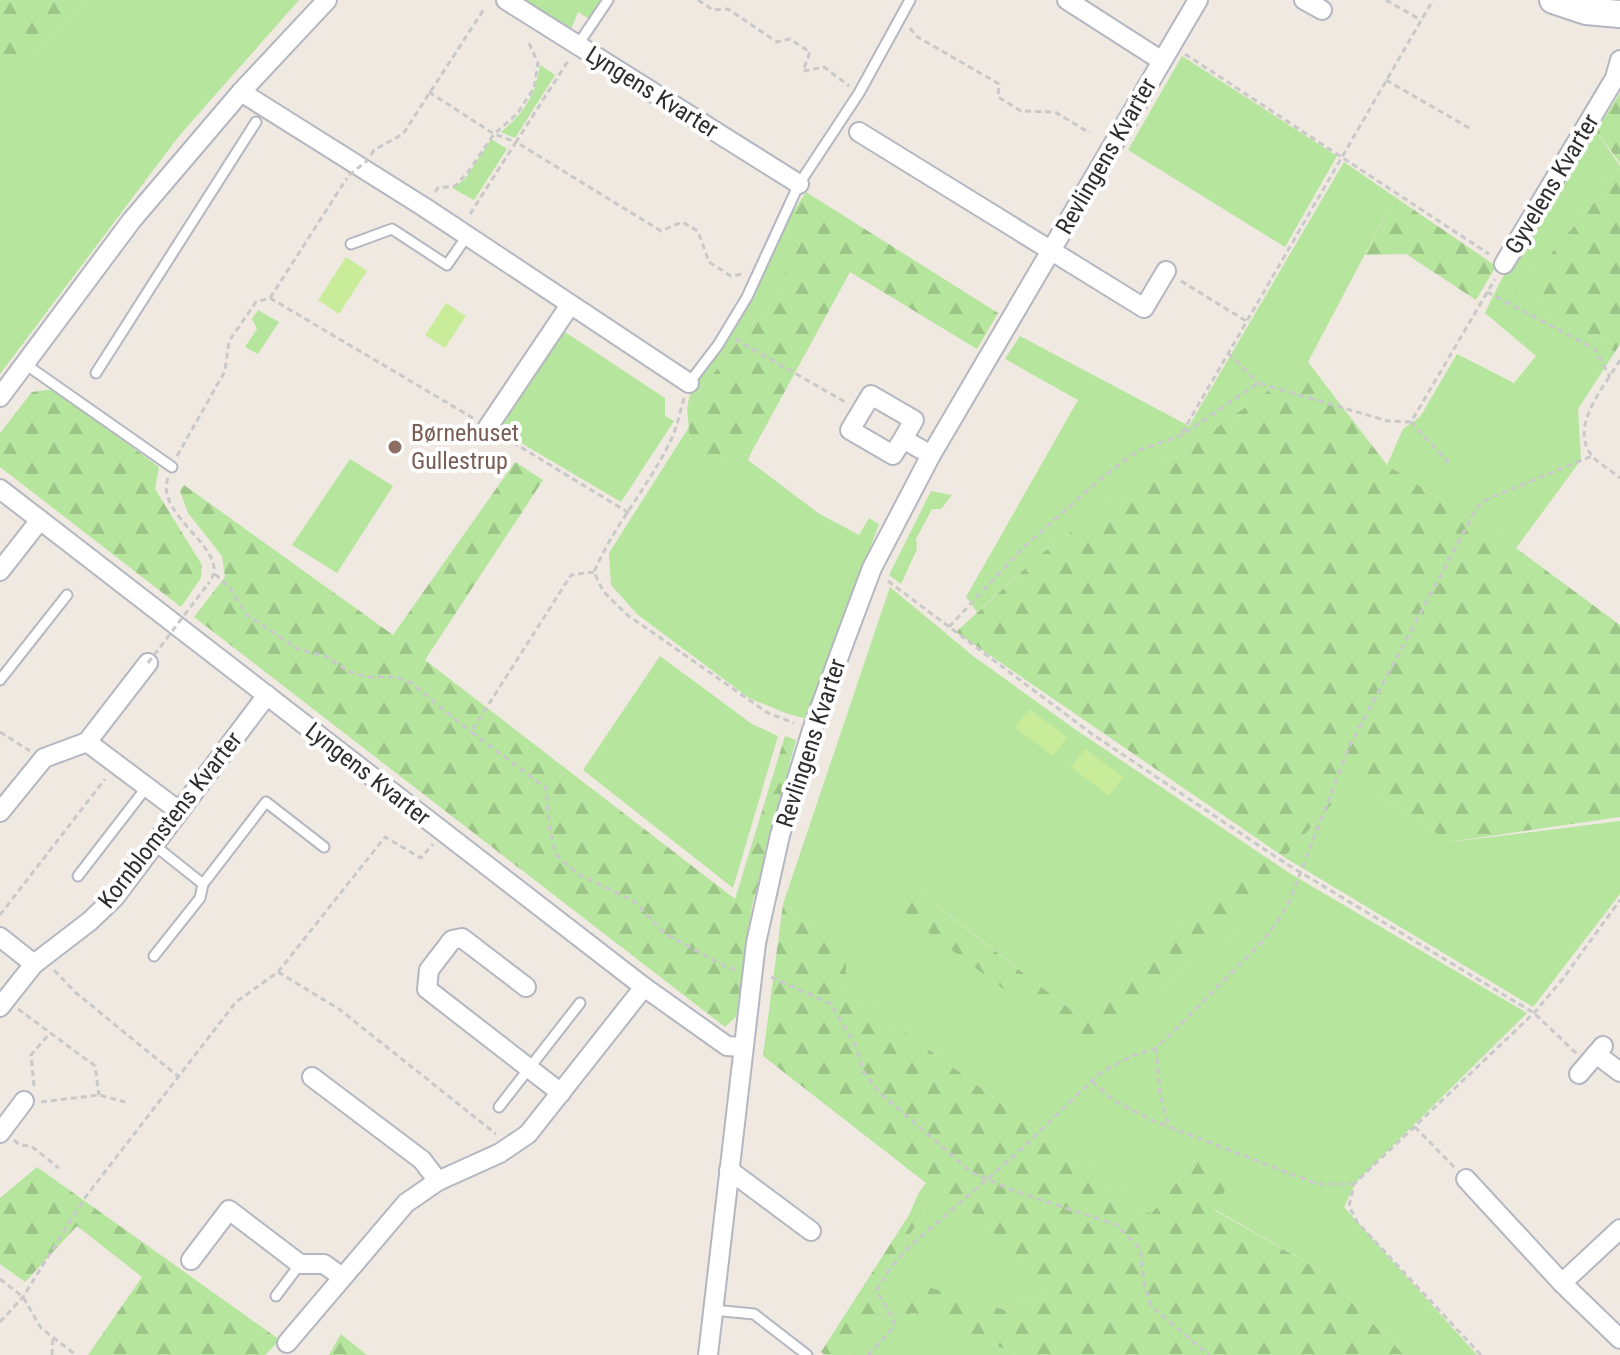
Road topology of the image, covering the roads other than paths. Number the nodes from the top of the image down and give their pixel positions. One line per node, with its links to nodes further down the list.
1 (327, 0): 14 (street)
2 (506, 0): 11 (street, Lyngens Kvarter)
3 (608, 0): 11 (lane)
4 (910, 0): 17 (lane)
5 (1067, 0): 12 (street, Revlingens Kvarter)
6 (1198, 0): 12 (street, Revlingens Kvarter)
7 (1304, 0): 9 (street)
8 (1553, 0): 10 (street)
9 (1322, 10)
10 (1620, 14)
11 (577, 46): 17 (street, Lyngens Kvarter)
12 (1167, 53): 20 (street, Revlingens Kvarter)
13 (1620, 60): 21 (street, Gyvelens Kvarter)
14 (241, 92): 18 (street); 24 (street)
15 (256, 122): 25 (lane)
16 (859, 132): 20 (street, Revlingens Kvarter)
17 (799, 184): 26 (lane)
18 (463, 234): 19 (lane); 23 (street)
19 (351, 244)
20 (1050, 252): 22 (street, Revlingens Kvarter); 30 (street, Revlingens Kvarter)
21 (1504, 264)
22 (1166, 271)
23 (570, 305): 26 (street); 28 (street)
24 (25, 364): 27 (street); 31 (lane)
25 (96, 373)
26 (689, 383)
27 (0, 397)
28 (488, 427)
29 (903, 439): 29 (street); 30 (street)
30 (931, 455): 54 (street, Revlingens Kvarter)
31 (172, 467)
32 (0, 489): 33 (street, Lyngens Kvarter)
33 (40, 520): 34 (street); 38 (street, Lyngens Kvarter)
34 (0, 571)
35 (67, 595): 37 (lane)
36 (148, 663): 39 (street)
37 (0, 680)
38 (267, 695): 41 (street, Kornblomstens Kvarter); 51 (street, Lyngens Kvarter)
39 (87, 742): 40 (street); 42 (street)
40 (146, 788): 41 (street); 45 (lane)
41 (179, 811): 43 (street, Kornblomstens Kvarter)
42 (0, 812)
43 (154, 845): 46 (lane); 49 (street, Kornblomstens Kvarter)
44 (324, 847): 46 (lane)
45 (78, 876)
46 (203, 884): 48 (lane)
47 (1, 940): 49 (street)
48 (154, 956)
49 (38, 960): 53 (street, Kornblomstens Kvarter)
50 (526, 987): 56 (street)
51 (644, 987): 54 (street, Lyngens Kvarter); 59 (street)
52 (580, 1003): 56 (lane)
53 (3, 1004)
54 (742, 1047): 63 (street, Revlingens Kvarter)
55 (1591, 1060): 57 (street)
56 (529, 1068): 59 (street); 61 (lane)
57 (1620, 1072)
58 (312, 1077): 65 (street)
59 (561, 1093): 65 (street)
60 (24, 1101): 62 (street)
61 (499, 1107)
62 (1, 1132)
63 (729, 1170): 67 (street); 73 (street, Revlingens Kvarter)
64 (1466, 1179): 71 (street)
65 (438, 1181): 70 (street)
66 (1620, 1229): 71 (street)
67 (811, 1231)
68 (191, 1260): 69 (street)
69 (300, 1264): 70 (street); 72 (lane)
70 (342, 1277): 75 (street)
71 (1562, 1283): 74 (street)
72 (276, 1296)
73 (712, 1310): 76 (street, Revlingens Kvarter); 77 (lane)
74 (1620, 1339)
75 (287, 1343)
76 (708, 1355)
77 (807, 1355)

